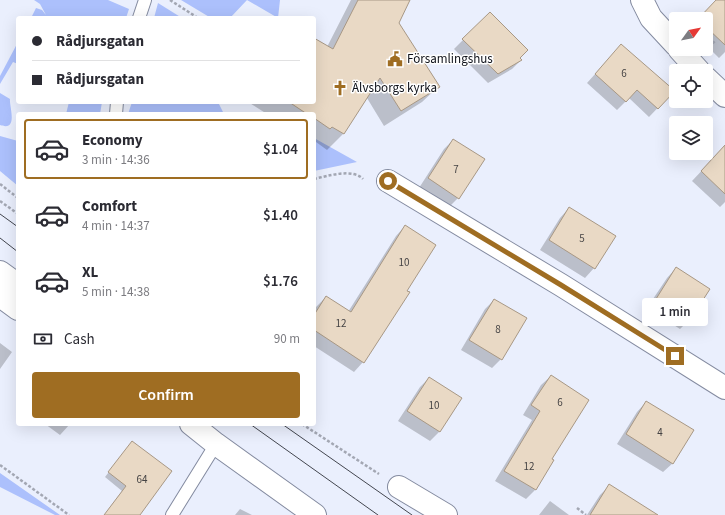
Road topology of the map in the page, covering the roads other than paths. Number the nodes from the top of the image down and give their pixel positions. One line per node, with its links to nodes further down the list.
1 (642, 0): 4 (street)
2 (141, 1): 3 (lane)
3 (139, 16)
4 (669, 37)
5 (685, 56): 6 (street)
6 (693, 64)
7 (713, 85): 8 (street)
8 (725, 96)
9 (388, 181): 14 (street)
10 (0, 272): 11 (street)
11 (16, 284)
12 (0, 296): 13 (street)
13 (16, 308)
14 (725, 388)
15 (194, 426): 16 (street)
16 (216, 444): 18 (lane); 19 (street)
17 (399, 486): 20 (street)
18 (172, 515)
19 (316, 515)
20 (446, 515)

